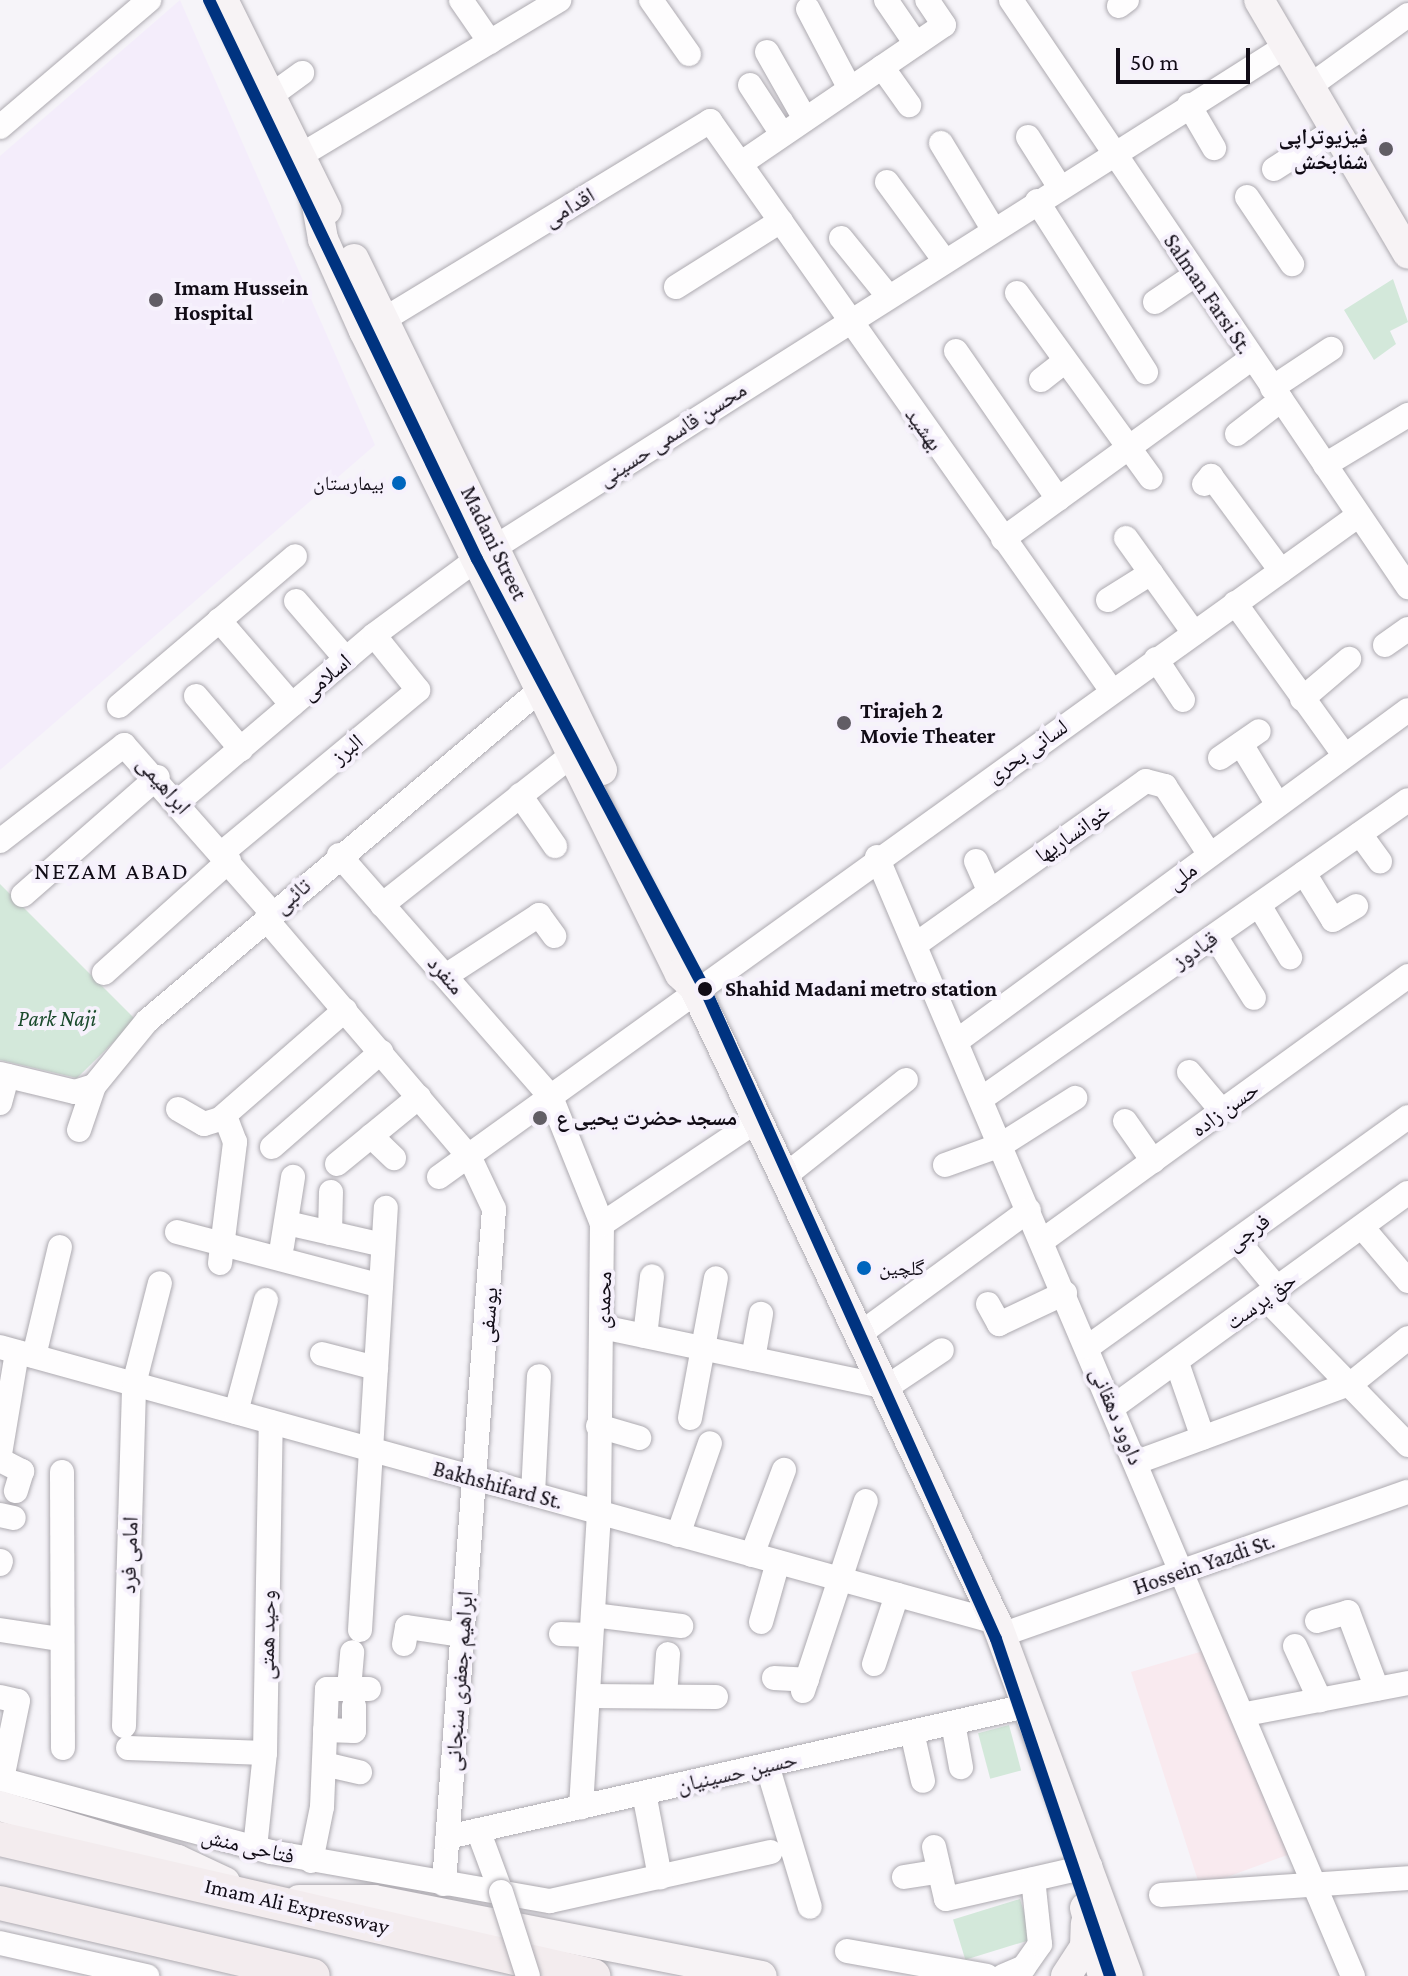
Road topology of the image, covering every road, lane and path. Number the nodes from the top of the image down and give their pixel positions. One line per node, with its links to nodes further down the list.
1 (149, 0): 27 (street)
2 (223, 0): 23 (main road, Madani Street)
3 (461, 0): 13 (street)
4 (559, 0): 10 (street)
5 (651, 0): 17 (street)
6 (886, 0): 14 (street)
7 (927, 0): 14 (street)
8 (1011, 0): 33 (street, Salman Farsi St.)
9 (1259, 0): 15 (main road)
10 (529, 8): 13 (street)
11 (808, 9): 22 (street)
12 (1404, 14): 21 (street)
13 (490, 42): 34 (street)
14 (916, 44): 18 (street)
15 (1286, 46): 21 (main road); 25 (street, محسن قاسمی حسینی)
16 (767, 52): 26 (street)
17 (689, 54)
18 (882, 67): 22 (street); 24 (street)
19 (302, 73): 23 (street)
20 (750, 85): 29 (street)
21 (1310, 86): 28 (main road)
22 (850, 89): 26 (street)
23 (269, 97): 34 (main road, Madani Street)
24 (909, 105)
25 (1189, 105): 32 (street); 33 (street, محسن قاسمی حسینی)
26 (805, 119): 29 (street)
27 (0, 127)
28 (1335, 130): 36 (street); 44 (main road)
29 (782, 134): 35 (street)
30 (1028, 137): 38 (street)
31 (941, 143): 42 (street)
32 (1214, 148)
33 (1112, 153): 38 (street, محسن قاسمی حسینی); 47 (street, Salman Farsi St.)
34 (298, 157): 53 (main road, Madani Street)
35 (743, 162): 41 (street, بهشید); 53 (street, اقدامی)
36 (1274, 169)
37 (887, 182): 45 (street)
38 (1059, 186): 40 (street, محسن قاسمی حسینی)
39 (1247, 197): 46 (street)
40 (1037, 201): 42 (street, محسن قاسمی حسینی); 58 (street)
41 (781, 221): 48 (street); 52 (street, بهشید)
42 (993, 229): 45 (street, محسن قاسمی حسینی)
43 (841, 238): 50 (street)
44 (1407, 250)
45 (944, 260): 50 (street, محسن قاسمی حسینی)
46 (1292, 264)
47 (1195, 275): 51 (street); 56 (street, Salman Farsi St.)
48 (676, 287)
49 (1017, 293): 57 (street)
50 (888, 296): 52 (street, محسن قاسمی حسینی)
51 (1155, 302)
52 (847, 322): 70 (street, بهشید); 71 (street, محسن قاسمی حسینی)
53 (374, 326): 71 (main road, Madani Street)
54 (1331, 349): 60 (street)
55 (956, 351): 67 (street)
56 (1252, 358): 60 (street, Salman Farsi St.); 63 (street)
57 (1065, 361): 59 (street); 63 (street)
58 (1146, 372)
59 (1041, 380)
60 (1276, 394): 62 (street); 64 (street, Salman Farsi St.)
61 (1405, 424): 64 (street)
62 (1237, 434)
63 (1128, 449): 65 (street); 67 (street)
64 (1325, 465): 68 (street, Salman Farsi St.)
65 (1151, 478)
66 (1204, 484): 73 (street)
67 (1058, 499): 70 (street)
68 (1359, 515): 73 (street, لسانی بحری); 75 (street, Salman Farsi St.)
69 (1126, 538): 74 (street)
70 (1003, 539): 88 (street, بهشید)
71 (487, 552): 82 (street, اسلامی); 87 (main road, Madani Street)
72 (295, 556): 79 (street)
73 (1281, 571): 78 (street, لسانی بحری)
74 (1151, 573): 76 (street); 81 (street)
75 (1408, 587)
76 (1108, 600)
77 (296, 601): 84 (street)
78 (1235, 603): 81 (street, لسانی بحری); 90 (street)
79 (219, 620): 92 (street); 93 (street)
80 (1408, 629): 83 (street)
81 (1194, 633): 85 (street, لسانی بحری)
82 (374, 635): 84 (street, اسلامی); 109 (street, البرز)
83 (1385, 645)
84 (346, 659): 92 (street, اسلامی)
85 (1156, 659): 88 (street, لسانی بحری); 91 (street)
86 (1349, 659): 90 (street)
87 (550, 684): 96 (main road, Madani Street); 107 (street, تائبی); 127 (main road, Madani Street)
88 (1112, 691): 110 (street, لسانی بحری)
89 (196, 696): 95 (street)
90 (1302, 699): 97 (street)
91 (1183, 700)
92 (292, 705): 95 (street, اسلامی)
93 (119, 706)
94 (1408, 710): 97 (street, ملی)
95 (241, 749): 102 (street, اسلامی)
96 (572, 755): 100 (street); 127 (main road, Madani Street)
97 (1345, 756): 103 (street, ملی)
98 (1220, 758): 103 (street)
99 (158, 777): 102 (street, ابراهیمی); 105 (street, ابراهیمی); 115 (street)
100 (520, 795): 106 (street); 116 (street)
101 (1408, 800): 104 (street, قبادوز)
102 (179, 801): 109 (street, ابراهیمی)
103 (1278, 805): 108 (street, ملی)
104 (1360, 834): 112 (street); 113 (street, قبادوز)
105 (0, 841)
106 (555, 846)
107 (339, 855): 116 (street, منفرد); 119 (street, تائبی)
108 (1210, 855): 114 (street, خوانساریها); 130 (street, ملی)
109 (226, 857): 119 (street, ابراهیمی); 124 (street)
110 (877, 857): 122 (street, داوود دهقانی); 127 (street, لسانی بحری)
111 (976, 861): 114 (street)
112 (1380, 862)
113 (1304, 873): 117 (street, قبادوز); 118 (street)
114 (990, 892): 122 (street, خوانساریها)
115 (23, 895)
116 (382, 905): 125 (street, منفرد)
117 (1259, 905): 121 (street, قبادوز); 123 (street)
118 (1356, 906)
119 (269, 916): 129 (street, ابراهیمی); 135 (street, تائبی)
120 (554, 936): 125 (street)
121 (1215, 936): 128 (street); 139 (street, قبادوز)
122 (915, 945): 130 (street, داوود دهقانی)
123 (1290, 957)
124 (104, 973)
125 (447, 975): 137 (street, منفرد)
126 (1408, 976): 142 (street, حسن زاده)
127 (694, 987): 137 (street, لسانی بحری); 145 (main road, Madani Street)
128 (1254, 998)
129 (345, 1010): 131 (street, ابراهیمی); 143 (street)
130 (957, 1041): 139 (street, داوود دهقانی)
131 (381, 1052): 136 (street, یوسفی); 150 (street)
132 (1189, 1072): 142 (street)
133 (3, 1075): 135 (street); 140 (street)
134 (906, 1080): 156 (street)
135 (94, 1086): 147 (street, تائبی)
136 (419, 1097): 148 (street); 152 (street, یوسفی)
137 (551, 1097): 152 (street, لسانی بحری); 163 (street, محمدی)
138 (1075, 1098): 149 (street)
139 (981, 1099): 149 (street, داوود دهقانی)
140 (0, 1103)
141 (178, 1109): 143 (street)
142 (1222, 1111): 153 (street, حسن زاده)
143 (225, 1116): 171 (street)
144 (1408, 1117): 167 (street, فرجی)
145 (758, 1120): 156 (main road, Madani Street); 163 (street)
146 (1125, 1121): 153 (street)
147 (79, 1130)
148 (371, 1136): 151 (street); 154 (street)
149 (1001, 1145): 155 (street); 162 (street, داوود دهقانی)
150 (272, 1147)
151 (394, 1158)
152 (470, 1158): 158 (street, لسانی بحری); 213 (street, یوسفی)
153 (1153, 1161): 168 (street, حسن زاده)
154 (337, 1164)
155 (945, 1165)
156 (786, 1175): 183 (main road, Madani Street)
157 (293, 1177): 166 (street)
158 (439, 1177)
159 (331, 1192): 166 (street)
160 (1408, 1193): 164 (street, حق پرست)
161 (386, 1208): 169 (street)
162 (1029, 1210): 168 (street, داوود دهقانی); 183 (street)
163 (602, 1224): 182 (street, محمدی)
164 (1362, 1227): 174 (street); 178 (street, حق پرست)
165 (177, 1232): 171 (street)
166 (330, 1233): 169 (street)
167 (1237, 1240): 178 (street); 186 (street, فرجی)
168 (1042, 1241): 177 (street, داوود دهقانی)
169 (383, 1245): 176 (street)
170 (60, 1247): 189 (street)
171 (221, 1254): 176 (street)
172 (652, 1276): 184 (street)
173 (716, 1278): 187 (street)
174 (1408, 1281)
175 (160, 1283): 196 (street, امامی فرد)
176 (381, 1286): 193 (street)
177 (1065, 1293): 180 (street); 186 (street, داوود دهقانی)
178 (1271, 1294): 192 (street, حق پرست); 195 (street)
179 (266, 1300): 199 (street)
180 (988, 1304)
181 (761, 1314): 191 (street)
182 (602, 1327): 184 (street); 202 (street, محمدی)
183 (861, 1333): 197 (main road, Madani Street)
184 (645, 1336): 187 (street)
185 (1408, 1338): 195 (street)
186 (1088, 1347): 198 (street, داوود دهقانی)
187 (705, 1349): 191 (street); 200 (street)
188 (942, 1350): 197 (street)
189 (17, 1351): 196 (street, Bakhshifard St.); 208 (street)
190 (322, 1354): 193 (street)
191 (753, 1359): 197 (street)
192 (1177, 1363): 198 (street, حق پرست); 204 (street)
193 (376, 1368): 207 (street)
194 (539, 1376): 216 (street)
195 (1352, 1383): 204 (street); 206 (street)
196 (134, 1384): 199 (street, Bakhshifard St.); 251 (street, امامی فرد)
197 (887, 1387): 229 (main road, Madani Street)
198 (1113, 1407): 210 (street, داوود دهقانی)
199 (236, 1412): 201 (street, Bakhshifard St.)
200 (690, 1418)
201 (271, 1422): 207 (street, Bakhshifard St.); 251 (street, وحید همتی)
202 (598, 1426): 203 (street); 218 (street, محمدی)
203 (639, 1438)
204 (1203, 1438): 210 (street)
205 (710, 1443): 219 (street)
206 (1408, 1445)
207 (371, 1450): 213 (street, Bakhshifard St.); 252 (street)
208 (0, 1454)
209 (0, 1460): 214 (street)
210 (1137, 1462): 222 (street, داوود دهقانی)
211 (784, 1470): 220 (street)
212 (62, 1472): 233 (street)
213 (473, 1478): 216 (street, Bakhshifard St.); 232 (street, ابراهیم جعفری سنجانی)
214 (16, 1491)
215 (1408, 1492): 222 (street, Hossein Yazdi St.)
216 (533, 1494): 218 (street, Bakhshifard St.)
217 (866, 1501): 223 (street)
218 (599, 1513): 219 (street, Bakhshifard St.); 227 (street, محمدی)
219 (678, 1535): 220 (street, Bakhshifard St.)
220 (752, 1555): 221 (street, Bakhshifard St.)
221 (778, 1562): 223 (street, Bakhshifard St.); 226 (street)
222 (1184, 1571): 229 (street, Hossein Yazdi St.); 247 (street, داوود دهقانی)
223 (840, 1579): 224 (street, Bakhshifard St.); 238 (street)
224 (897, 1595): 229 (street, Bakhshifard St.); 237 (street)
225 (1317, 1621): 240 (street)
226 (761, 1622)
227 (592, 1625): 228 (street); 231 (street); 241 (street, محمدی)
228 (681, 1626)
229 (998, 1629): 246 (main road, Madani Street)
230 (0, 1630): 233 (street)
231 (561, 1634)
232 (462, 1635): 234 (street); 261 (street, ابراهیم جعفری سنجانی)
233 (60, 1639): 250 (street)
234 (404, 1644)
235 (1295, 1646): 245 (street)
236 (668, 1654): 242 (street)
237 (874, 1664)
238 (774, 1678)
239 (1408, 1683): 240 (street)
240 (1377, 1689): 245 (street)
241 (588, 1696): 242 (street); 259 (street, محمدی)
242 (665, 1696): 244 (street)
243 (0, 1697): 257 (street)
244 (716, 1697)
245 (1320, 1700): 247 (street)
246 (1026, 1706): 248 (street, حسین حسینیان); 266 (main road, Madani Street)
247 (1246, 1714): 272 (street, داوود دهقانی)
248 (953, 1723): 249 (street, حسین حسینیان); 254 (street)
249 (912, 1732): 253 (street, حسین حسینیان); 256 (street)
250 (63, 1748)
251 (265, 1753): 263 (street, وحید همتی)
252 (324, 1764): 255 (street); 265 (street)
253 (767, 1765): 258 (street, حسین حسینیان); 277 (street)
254 (961, 1767)
255 (360, 1772)
256 (923, 1781)
257 (1, 1788): 263 (street, فتاحی منش); 275 (main road)
258 (644, 1793): 259 (street, حسین حسینیان); 267 (street)
259 (581, 1807): 260 (street, حسین حسینیان)
260 (478, 1830): 261 (street, حسین حسینیان); 273 (street)
261 (448, 1837): 271 (street, ابراهیم جعفری سنجانی)
262 (0, 1839): 275 (highway, Imam Ali Expressway)
263 (255, 1848): 265 (street, فتاحی منش)
264 (771, 1852): 267 (street)
265 (311, 1861): 271 (street, فتاحی منش)
266 (1082, 1868): 270 (street); 279 (main road, Madani Street)
267 (660, 1877): 273 (street, فتاحی منش)
268 (904, 1877): 270 (street)
269 (1408, 1878): 272 (street)
270 (1033, 1879): 291 (street)
271 (444, 1884): 273 (street, فتاحی منش)
272 (1320, 1886): 274 (street); 296 (street, داوود دهقانی)
273 (501, 1892): 287 (street, bridge)
274 (1161, 1895)
275 (260, 1896): 288 (highway, Imam Ali Expressway); 289 (main road)
276 (0, 1903): 280 (highway)
277 (810, 1907)
278 (0, 1911): 280 (main road)
279 (1095, 1911): 292 (main road); 293 (main road, Madani Street); 294 (main road, Madani Street); 295 (main road)
280 (55, 1916): 284 (highway)
281 (0, 1943): 283 (street)
282 (847, 1951): 290 (street)
283 (70, 1967): 285 (street)
284 (278, 1971): 286 (highway)
285 (142, 1975)
286 (313, 1976)
287 (528, 1976)
288 (593, 1976)
289 (762, 1976)
290 (987, 1976)
291 (1003, 1976)
292 (1066, 1976)
293 (1103, 1976)
294 (1128, 1976)
295 (1147, 1976)
296 (1353, 1976)

